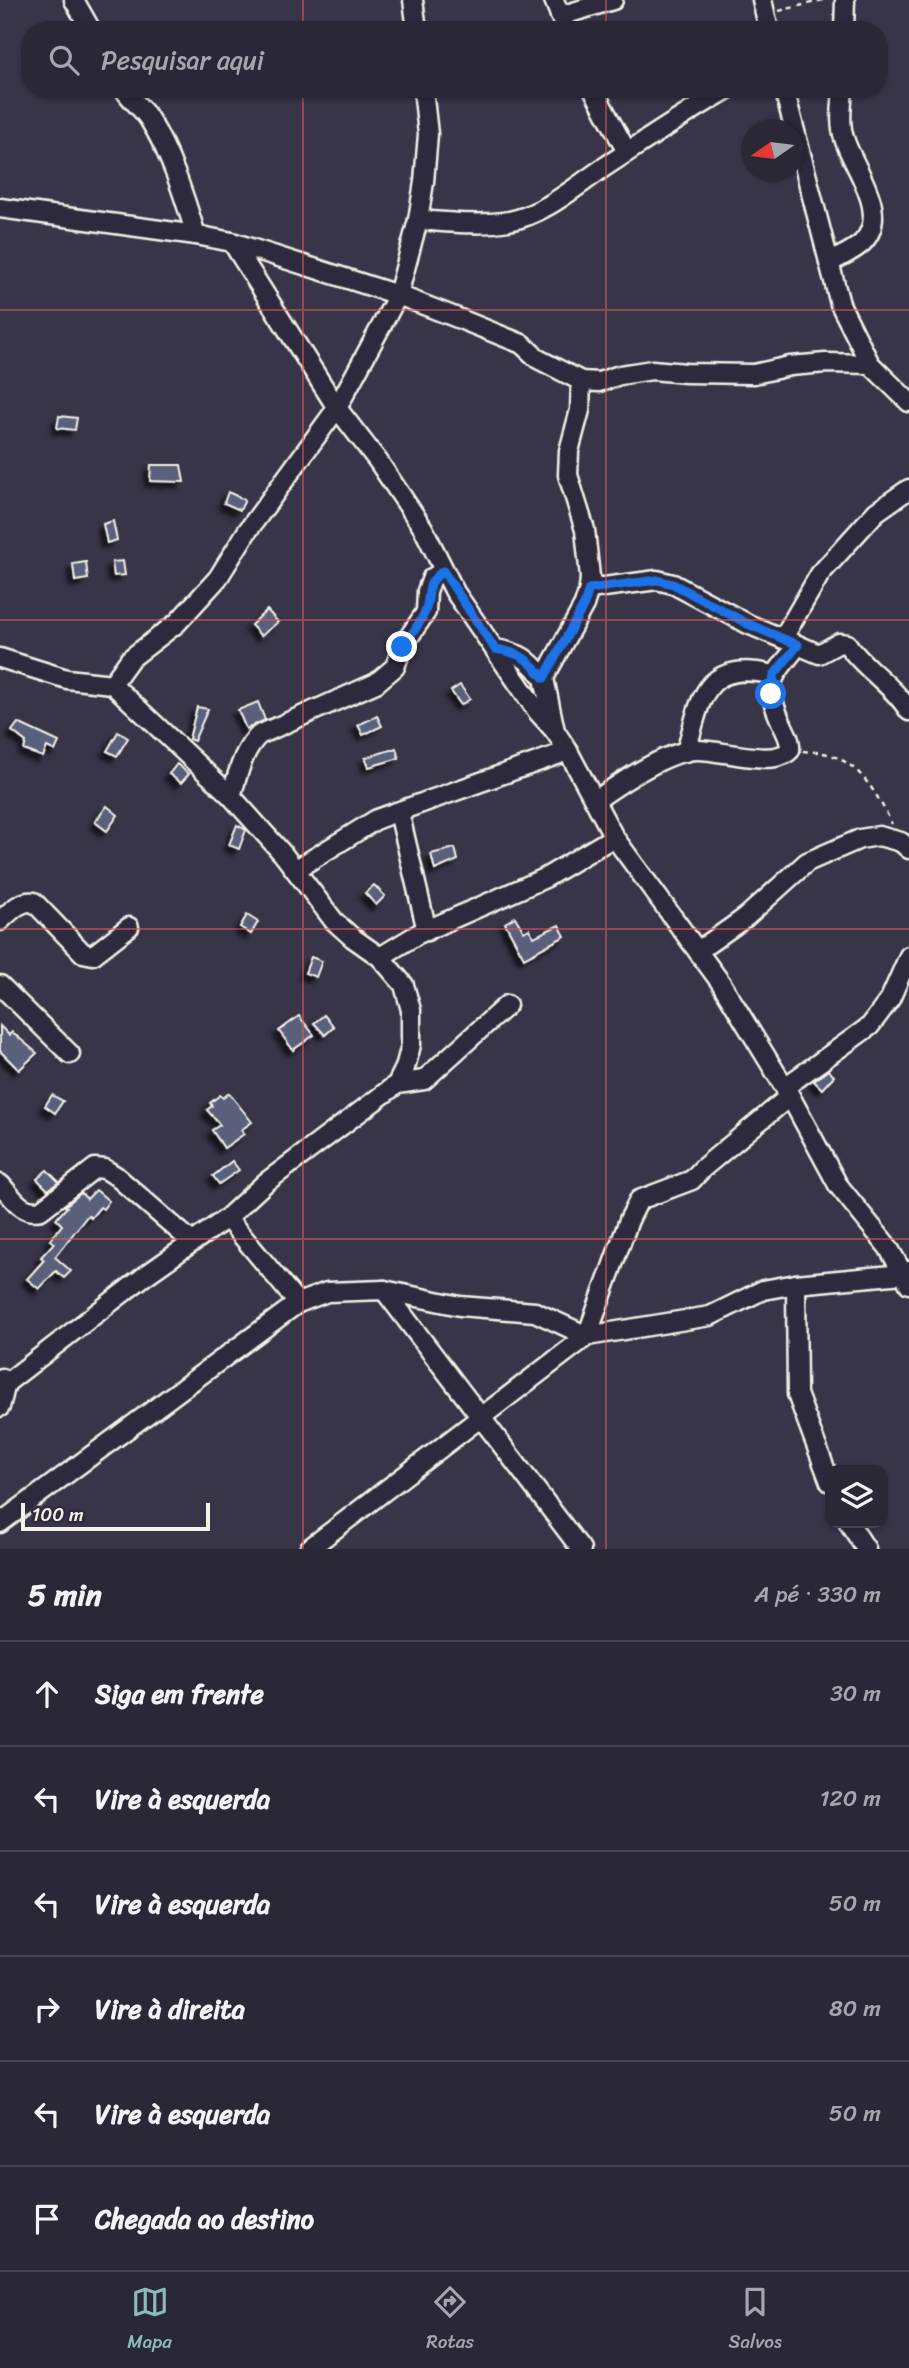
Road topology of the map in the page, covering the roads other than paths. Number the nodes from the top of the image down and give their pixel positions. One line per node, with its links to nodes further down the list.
1 (74, 0): 6 (street)
2 (413, 0): 7 (street)
3 (613, 0): 5 (street)
4 (845, 0): 8 (street)
5 (560, 15)
6 (86, 21)
7 (416, 21)
8 (845, 21)
9 (132, 98): 18 (street)
10 (424, 98): 17 (street)
11 (598, 98): 15 (street)
12 (714, 98): 15 (street)
13 (786, 98): 20 (street)
14 (842, 98): 20 (street)
15 (627, 152): 17 (street)
16 (0, 208): 18 (street)
17 (418, 220): 21 (street)
18 (196, 235): 19 (street)
19 (232, 242): 21 (street); 25 (street)
20 (829, 263): 22 (street)
21 (398, 295): 23 (street); 25 (street)
22 (870, 365): 23 (street); 24 (street)
23 (581, 381): 28 (street)
24 (909, 402)
25 (337, 408): 27 (street); 34 (street)
26 (909, 489): 29 (street)
27 (443, 571): 30 (street); 39 (street)
28 (589, 589): 29 (street); 33 (street)
29 (791, 642): 32 (street); 35 (street)
30 (495, 649): 33 (street); 36 (street)
31 (0, 658): 34 (street)
32 (774, 675): 38 (street); 38 (street)
33 (544, 678): 36 (street)
34 (111, 684): 39 (street)
35 (909, 711)
36 (555, 732): 37 (street)
37 (568, 751): 40 (street); 41 (street)
38 (686, 752): 40 (street)
39 (231, 796): 44 (street)
40 (596, 800): 42 (street)
41 (399, 811): 44 (street); 47 (street)
42 (614, 837): 47 (street); 48 (street)
43 (905, 846): 48 (street)
44 (295, 870): 50 (street)
45 (0, 921): 46 (street)
46 (129, 927)
47 (427, 930): 50 (street)
48 (698, 951): 55 (street)
49 (909, 956): 55 (street)
50 (380, 957): 54 (street)
51 (0, 985): 53 (street)
52 (507, 1005): 54 (street)
53 (69, 1055)
54 (397, 1084): 57 (street)
55 (787, 1091): 59 (street); 63 (street)
56 (0, 1184): 58 (street)
57 (228, 1218): 58 (street); 62 (street)
58 (192, 1242): 64 (street)
59 (907, 1276): 60 (street)
60 (796, 1284): 63 (street); 67 (street)
61 (384, 1290): 62 (street); 63 (street); 66 (street)
62 (298, 1303): 68 (street)
63 (587, 1336): 66 (street)
64 (2, 1383): 65 (street)
65 (0, 1407)
66 (481, 1417): 70 (street); 71 (street)
67 (825, 1469)
68 (0, 1523)
69 (852, 1528): 72 (street)
70 (310, 1549)
71 (582, 1549)
72 (866, 1549)

